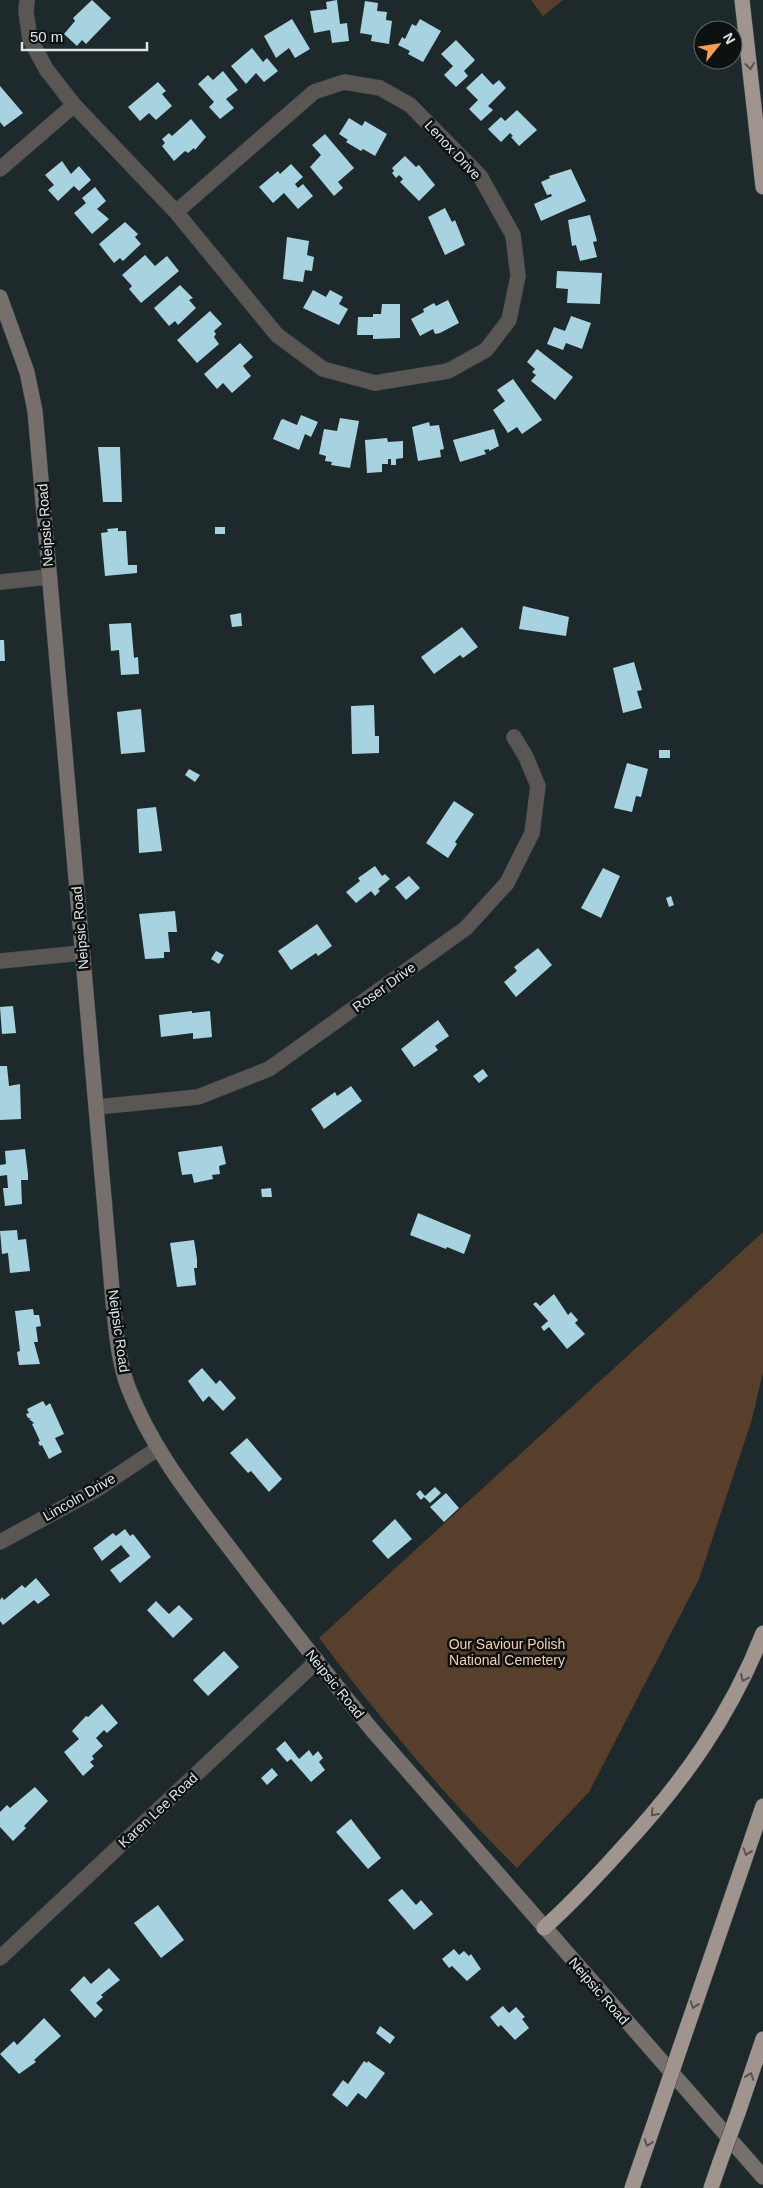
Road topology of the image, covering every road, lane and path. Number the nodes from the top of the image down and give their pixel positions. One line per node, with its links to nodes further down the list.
1 (27, 0): 3 (street, Lenox Drive)
2 (742, 0): 5 (highway, one-way to 5)
3 (74, 105): 4 (street); 6 (street, Lenox Drive)
4 (0, 169)
5 (763, 187)
6 (176, 212): 6 (street, Lenox Drive)
7 (0, 297): 8 (street, Neipsic Road)
8 (49, 577): 9 (street); 11 (street, Neipsic Road)
9 (0, 582)
10 (514, 737): 13 (street, Roser Drive)
11 (82, 953): 12 (street); 13 (street, Neipsic Road)
12 (0, 961)
13 (97, 1107): 14 (street, Neipsic Road)
14 (157, 1449): 15 (street, Lincoln Drive); 17 (street, Neipsic Road)
15 (0, 1542)
16 (763, 1634): 19 (highway, one-way to 19)
17 (317, 1662): 19 (street, Neipsic Road); 20 (street, Karen Lee Road)
18 (763, 1806): 23 (highway, one-way to 23, bridge)
19 (544, 1928): 22 (street, Neipsic Road)
20 (0, 1958)
21 (763, 2039): 24 (highway, one-way to 21, bridge)
22 (763, 2177)
23 (632, 2188)
24 (712, 2188)

